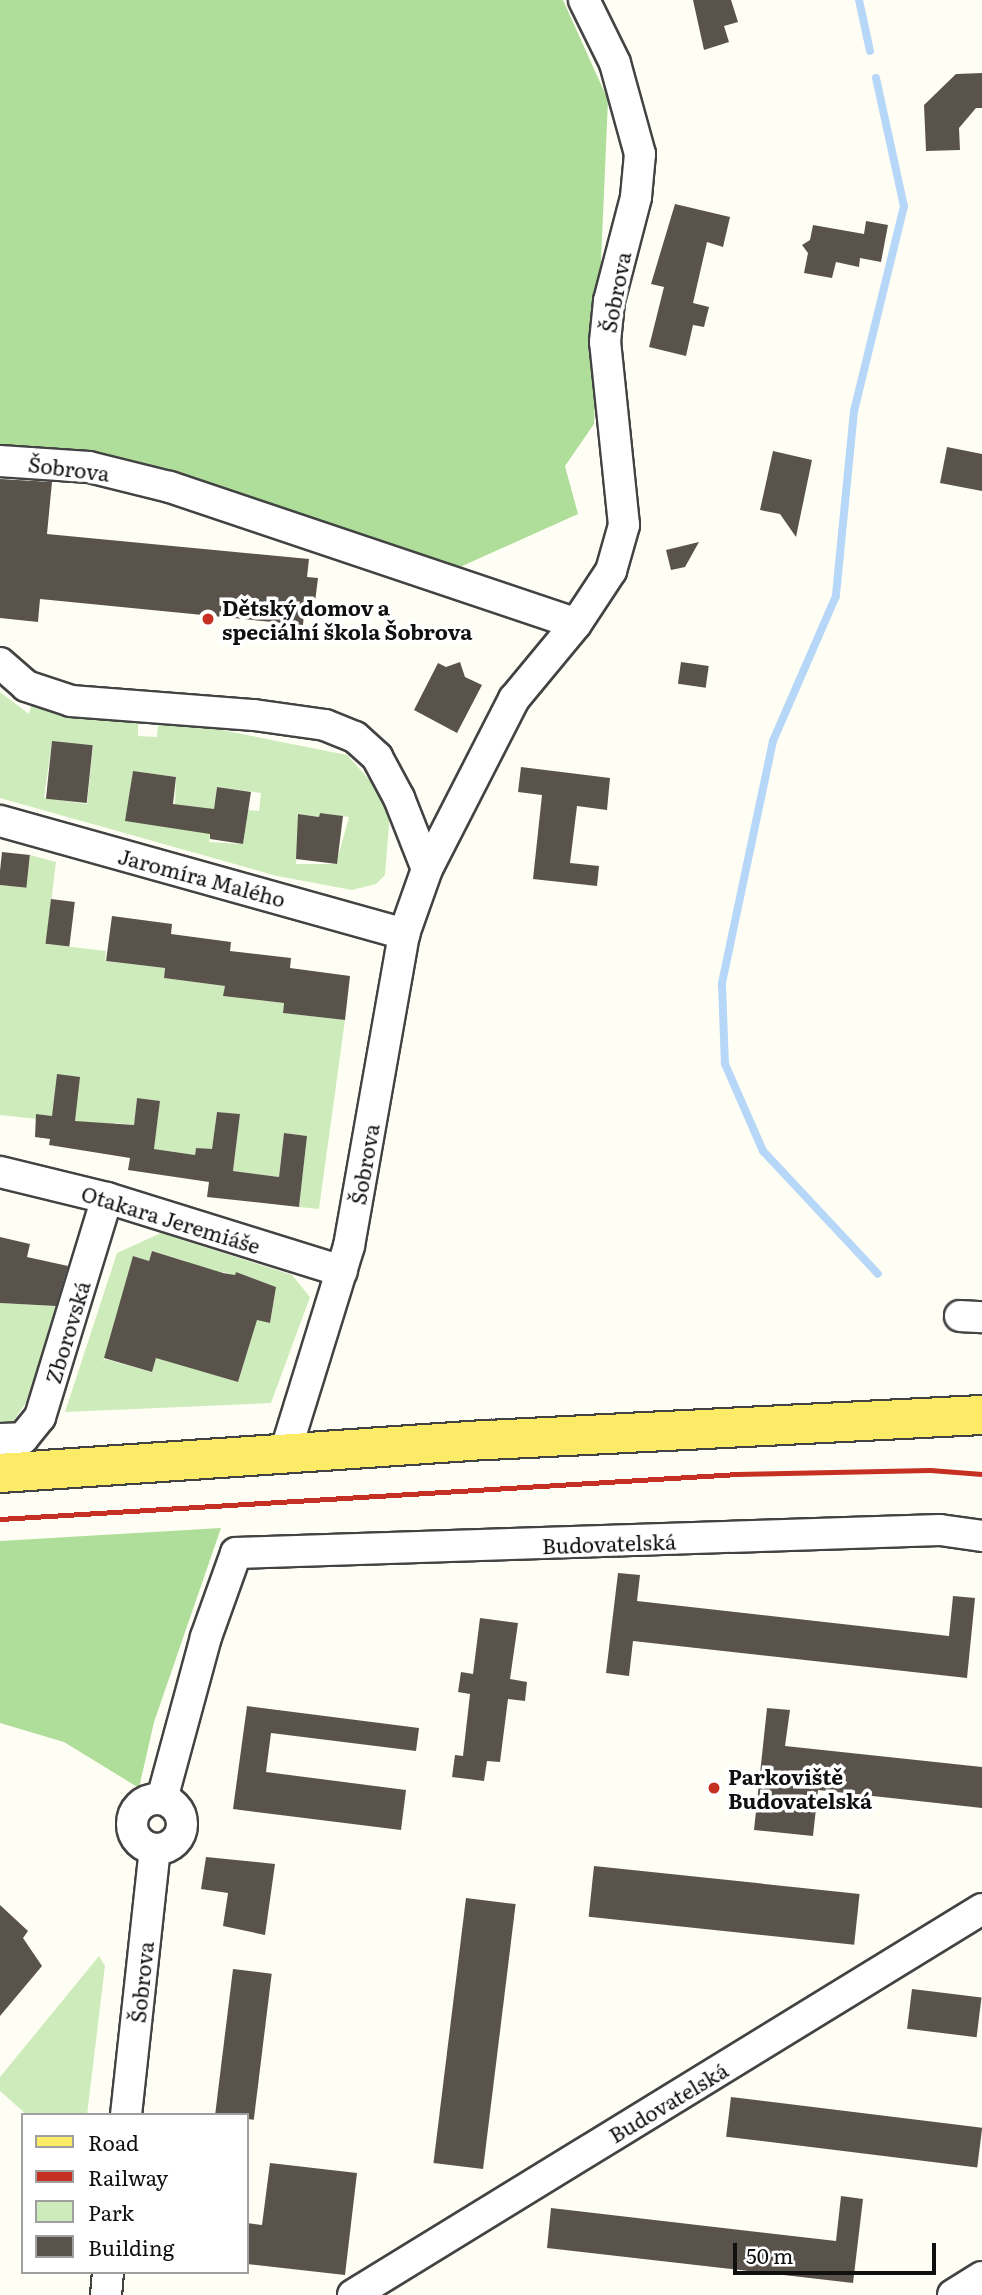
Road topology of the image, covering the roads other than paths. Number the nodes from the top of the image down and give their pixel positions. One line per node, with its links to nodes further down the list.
1 (584, 0): 3 (street, Šobrova)
2 (0, 461): 3 (street, Šobrova)
3 (576, 624): 6 (street, Šobrova)
4 (0, 663): 6 (street)
5 (0, 821): 7 (street, Jaromíra Malého)
6 (428, 869): 7 (street, Šobrova)
7 (404, 934): 10 (street, Šobrova)
8 (0, 1172): 9 (street, Otakara Jeremiáše)
9 (107, 1198): 10 (street, Otakara Jeremiáše); 12 (street, Zborovská)
10 (342, 1271): 13 (street, Šobrova)
11 (982, 1415): 13 (main road)
12 (0, 1439)
13 (284, 1456): 14 (main road)
14 (0, 1473)
15 (982, 1536): 16 (street, Budovatelská)
16 (155, 1850): 18 (street, Šobrova)
17 (982, 1909): 22 (street, Budovatelská)
18 (126, 2113)
19 (108, 2274): 21 (street)
20 (982, 2277): 23 (street)
21 (106, 2295)
22 (353, 2295)
23 (953, 2295)

